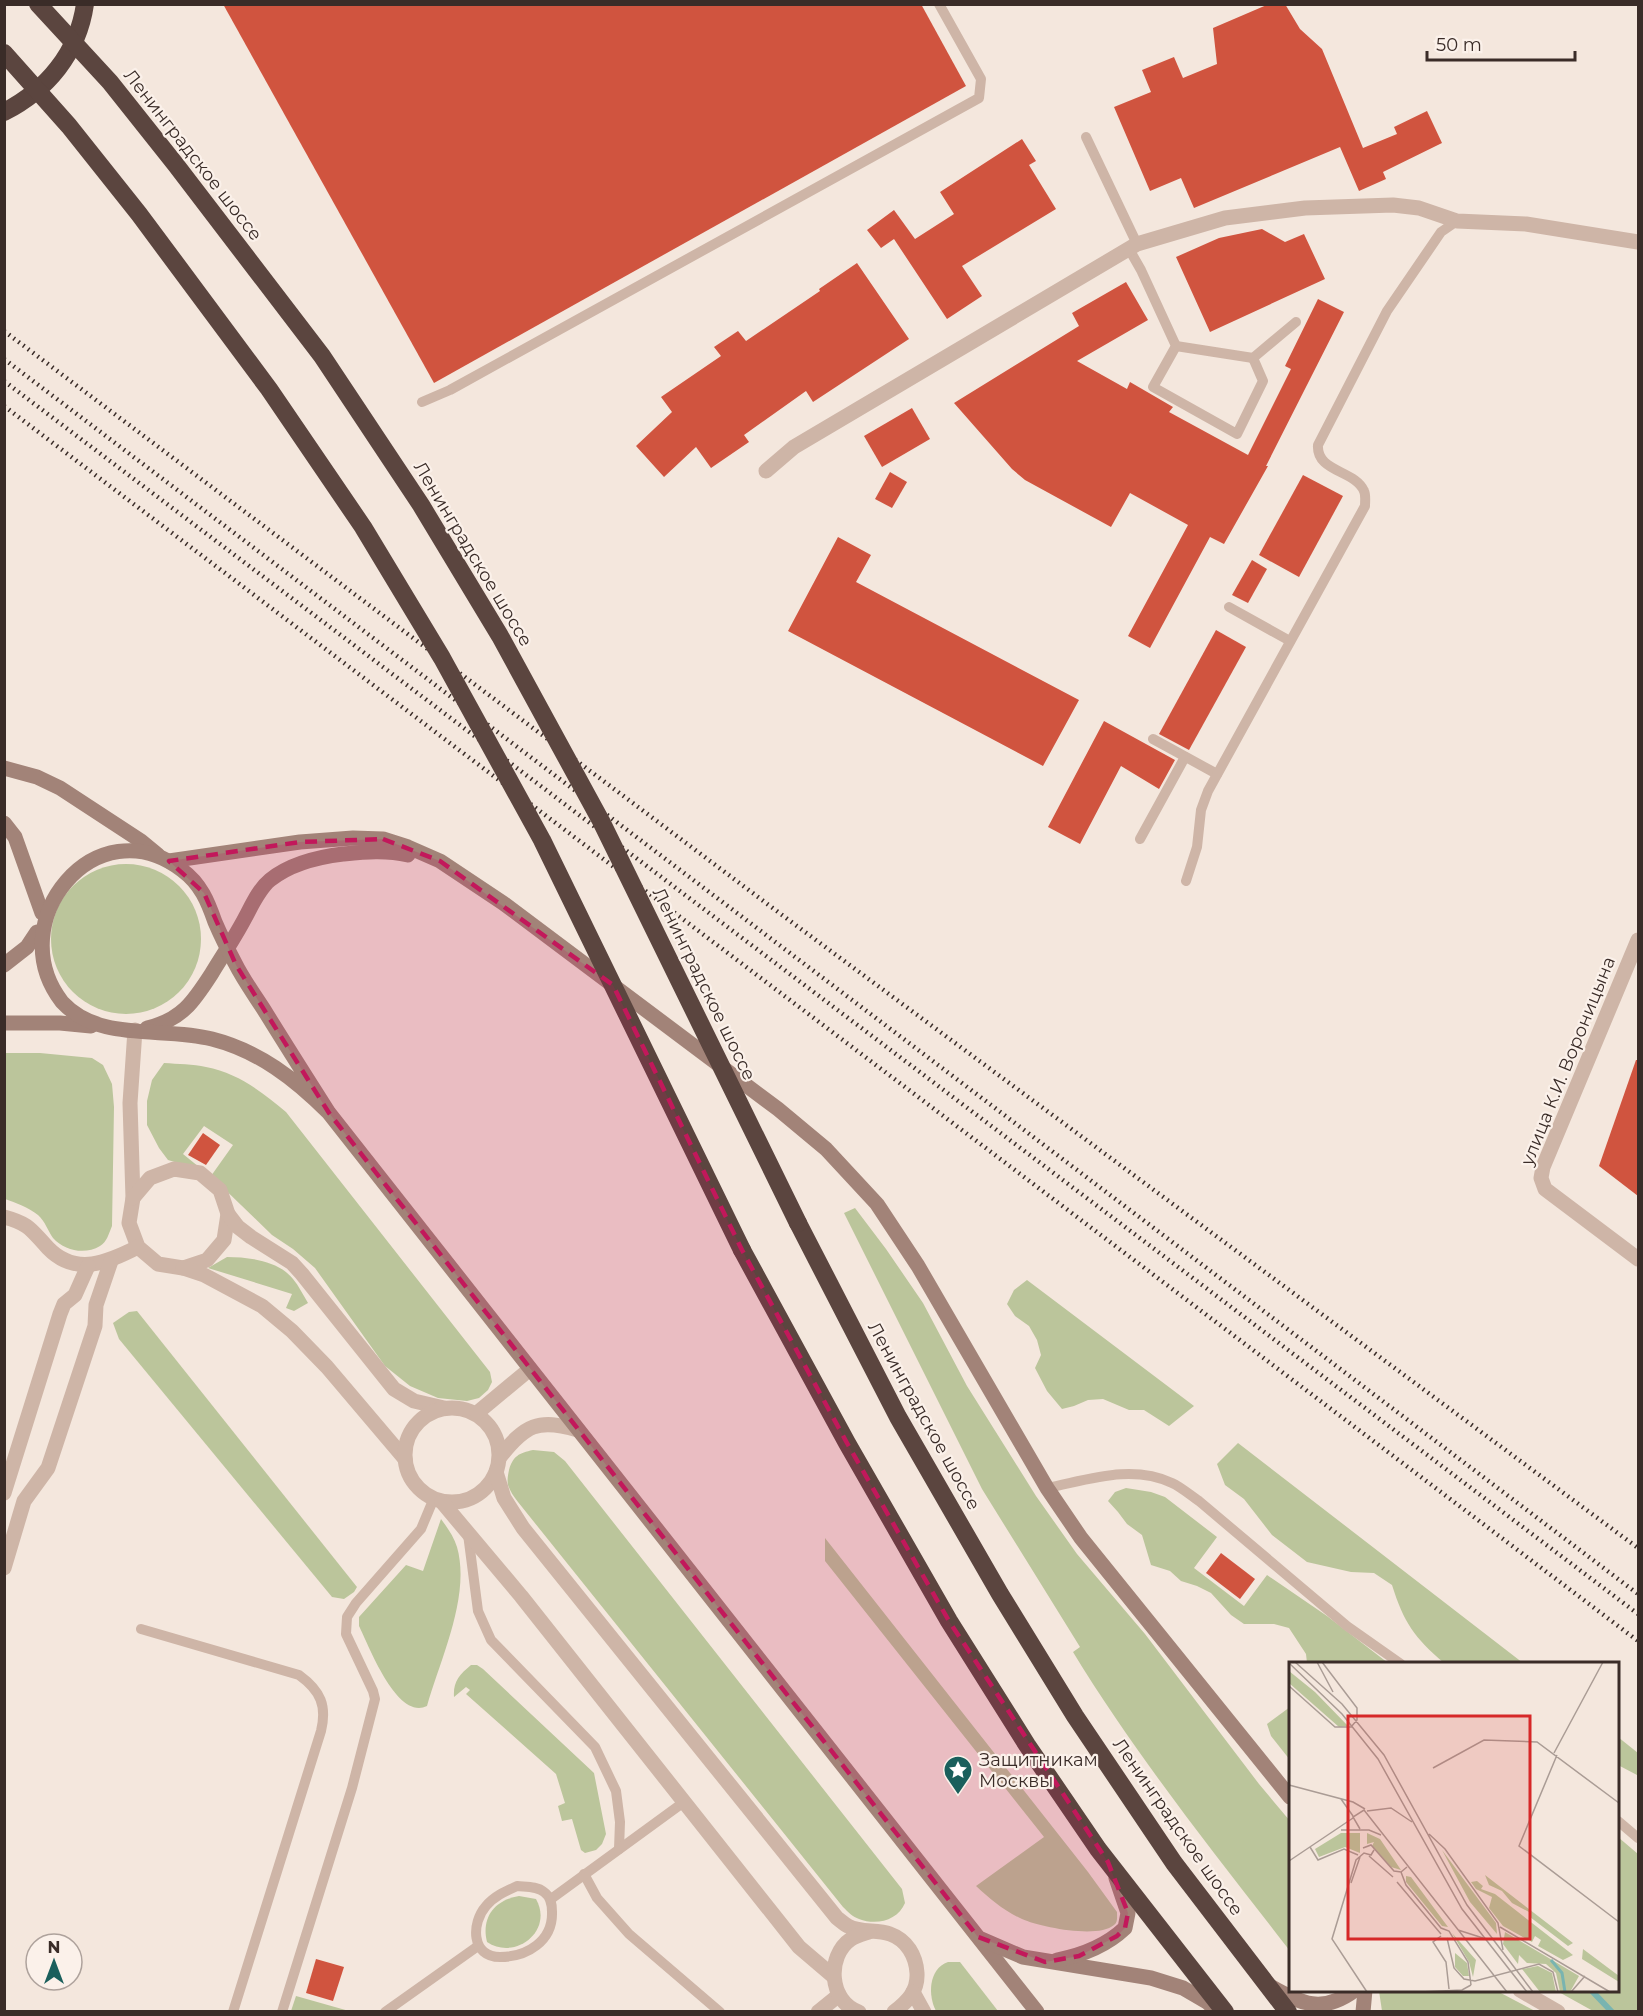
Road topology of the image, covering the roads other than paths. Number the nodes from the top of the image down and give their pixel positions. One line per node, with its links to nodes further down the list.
1 (38, 4): 72 (highway, Ленинградское шоссе, bridge)
2 (85, 4): 5 (highway)
3 (939, 4): 13 (lane)
4 (4, 53): 64 (highway, bridge)
5 (4, 112)
6 (1086, 137): 9 (lane)
7 (1457, 221): 8 (street); 9 (street); 16 (lane)
8 (1638, 243)
9 (1133, 247): 11 (lane); 14 (street)
10 (1296, 322): 12 (lane)
11 (1176, 346): 12 (lane); 12 (lane)
12 (1253, 358)
13 (422, 402)
14 (766, 471)
15 (1229, 607): 16 (lane)
16 (1290, 641): 20 (lane)
17 (1153, 739): 18 (lane)
18 (1185, 757): 20 (lane); 22 (lane)
19 (4, 768): 23 (main road)
20 (1217, 774): 25 (lane)
21 (4, 823): 26 (main road)
22 (1140, 839)
23 (164, 859): 24 (main road); 26 (main road); 27 (main road)
24 (440, 861): 30 (main road); 52 (main road)
25 (1186, 881)
26 (42, 913): 28 (main road)
27 (215, 922): 30 (main road); 32 (main road)
28 (38, 929): 31 (main road); 34 (main road)
29 (1637, 947): 41 (street, улица К.И. Вороницына)
30 (228, 950): 32 (main road); 36 (main road)
31 (4, 965)
32 (210, 975): 35 (main road)
33 (4, 1023): 34 (main road)
34 (103, 1027): 35 (main road)
35 (135, 1030): 36 (main road); 37 (street)
36 (329, 1113): 45 (main road)
37 (133, 1198): 38 (street); 40 (street)
38 (228, 1214): 44 (street); 46 (street)
39 (4, 1217): 43 (street)
40 (138, 1247): 42 (street); 44 (street)
41 (1638, 1259)
42 (111, 1261): 43 (street); 56 (street)
43 (88, 1266): 53 (street)
44 (183, 1269): 50 (street)
45 (530, 1369): 47 (street); 48 (main road)
46 (444, 1408): 47 (street); 50 (street)
47 (477, 1413): 49 (street)
48 (578, 1430): 49 (street); 68 (main road)
49 (500, 1457): 51 (street)
50 (405, 1459): 54 (street)
51 (496, 1472): 54 (street); 67 (street)
52 (1047, 1488): 58 (lane); 59 (main road)
53 (4, 1493)
54 (438, 1500): 55 (street); 79 (lane)
55 (468, 1534): 60 (street); 63 (lane)
56 (4, 1568)
57 (141, 1629): 78 (lane)
58 (1398, 1662)
59 (1289, 1796)
60 (684, 1802): 63 (lane); 71 (street)
61 (1619, 1823): 62 (lane)
62 (1638, 1838)
63 (619, 1849): 65 (lane)
64 (1108, 1862): 70 (main road); 88 (highway)
65 (584, 1874): 66 (lane); 81 (lane)
66 (551, 1899): 69 (lane); 69 (lane)
67 (869, 1932): 71 (street); 73 (street)
68 (978, 1937): 70 (main road); 86 (main road)
69 (478, 1946): 80 (lane)
70 (1045, 1962): 87 (main road)
71 (833, 1976): 77 (street)
72 (1266, 1984): 74 (main road); 89 (highway, Ленинградское шоссе)
73 (913, 1992): 84 (street); 85 (street)
74 (1352, 1992)
75 (1365, 1992): 90 (main road)
76 (1523, 1992): 91 (street)
77 (839, 1995): 82 (street); 83 (street)
78 (233, 2012)
79 (282, 2012)
80 (385, 2012)
81 (720, 2012)
82 (818, 2012)
83 (859, 2012)
84 (894, 2012)
85 (924, 2012)
86 (1037, 2012)
87 (1218, 2012)
88 (1226, 2012)
89 (1288, 2012)
90 (1363, 2012)
91 (1558, 2012)

